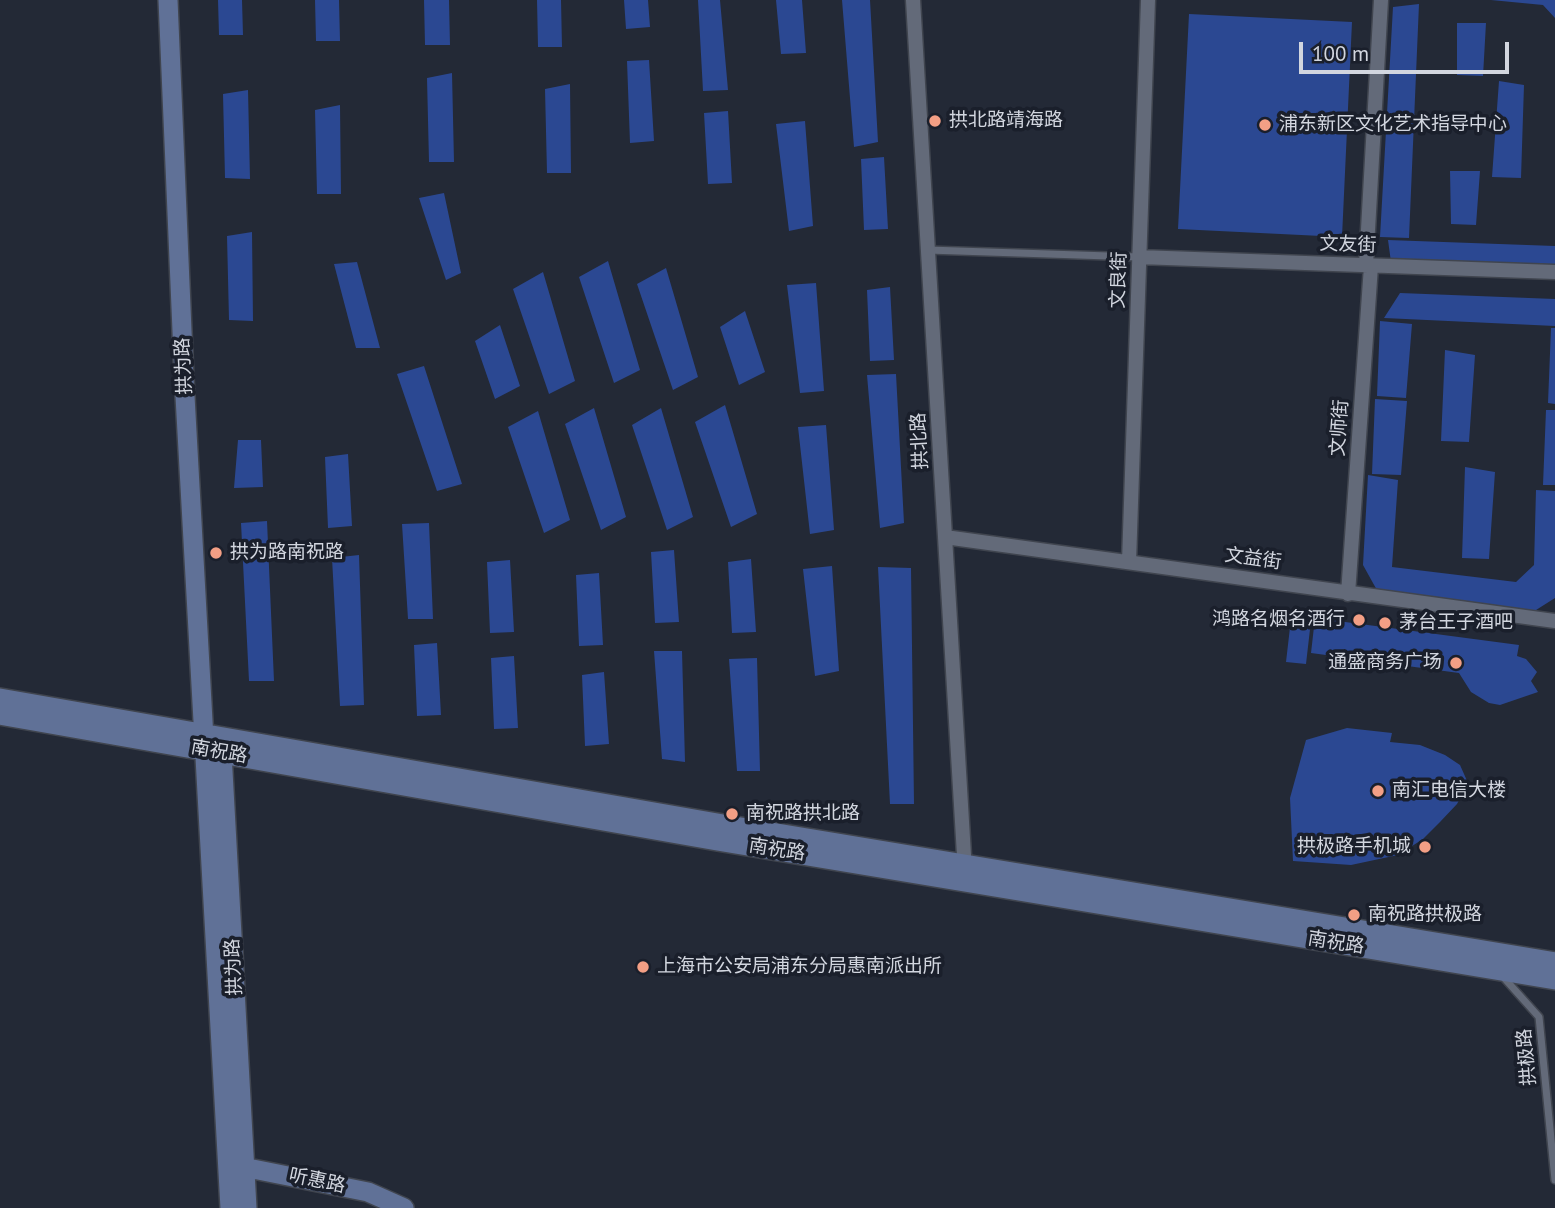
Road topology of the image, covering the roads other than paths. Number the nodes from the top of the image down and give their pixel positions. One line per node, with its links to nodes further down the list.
1 (168, 0): 15 (main road, 拱为路)
2 (913, 0): 5 (street, 拱北路)
3 (1148, 0): 6 (street, 文良街)
4 (1381, 0): 7 (street, 文师街)
5 (928, 250): 6 (lane); 9 (street, 拱北路)
6 (1139, 257): 7 (street, 文友街); 10 (street, 文良街)
7 (1369, 266): 8 (street, 文友街); 11 (street, 文师街)
8 (1555, 272)
9 (945, 537): 10 (street, 文益街); 16 (street, 拱北路)
10 (1129, 562): 11 (street, 文益街)
11 (1348, 594): 12 (street, 文益街)
12 (1555, 621)
13 (0, 698): 15 (main road, 南祝路)
14 (0, 715): 15 (main road, 南祝路)
15 (210, 745): 16 (main road, 南祝路); 16 (main road, 南祝路); 20 (main road, 拱为路)
16 (965, 872): 17 (main road, 南祝路); 18 (main road, 南祝路)
17 (1555, 962)
18 (1472, 966): 19 (main road, 南祝路); 21 (lane, 拱极路)
19 (1555, 980)
20 (236, 1166): 22 (main road, 拱为路); 23 (main road, 拱为路); 24 (main road, 听惠路)
21 (1555, 1180)
22 (230, 1208)
23 (247, 1208)
24 (404, 1208)

